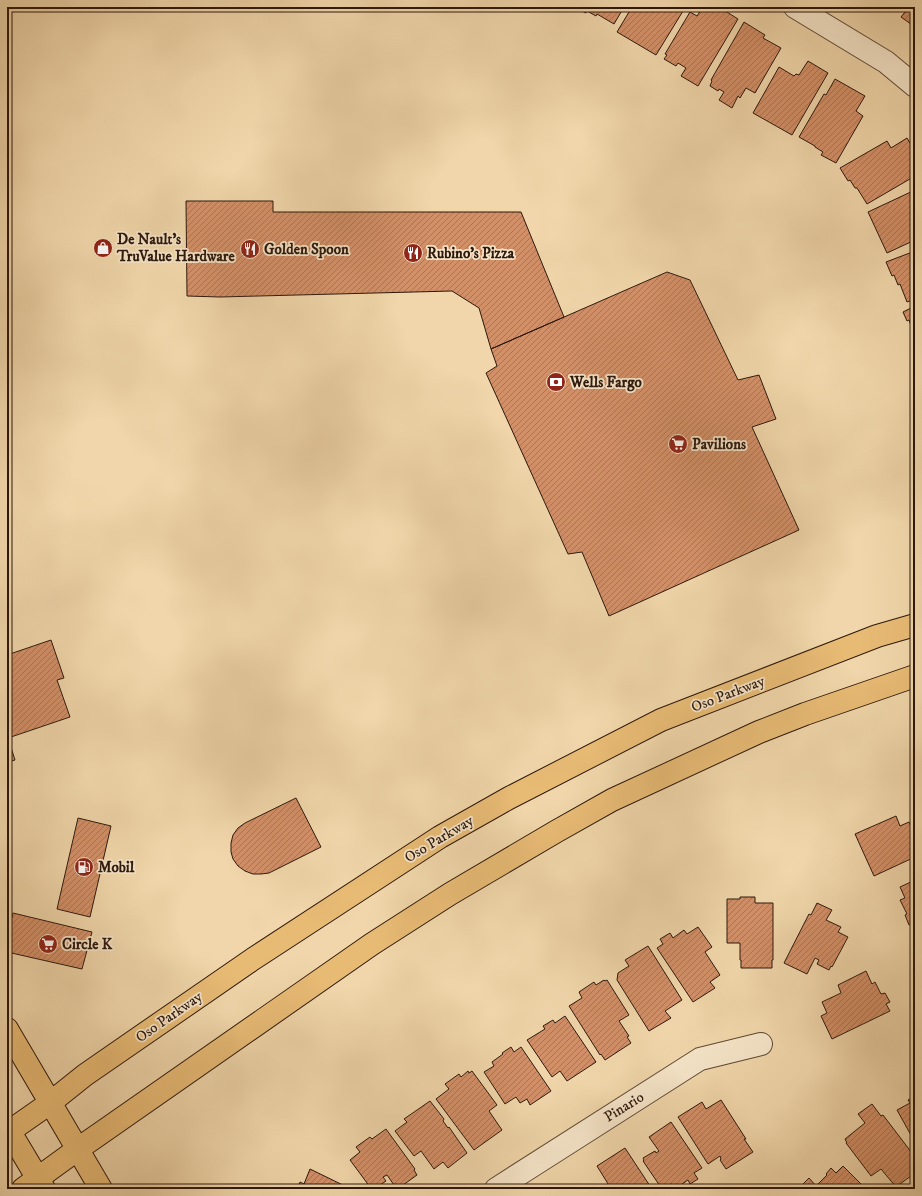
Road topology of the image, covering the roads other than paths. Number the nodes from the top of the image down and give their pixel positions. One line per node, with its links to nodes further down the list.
1 (795, 7): 2 (street)
2 (915, 86)
3 (915, 625): 7 (main road, Oso Parkway)
4 (915, 676): 9 (main road)
5 (7, 1029): 7 (main road)
6 (761, 1044): 12 (street, Pinario)
7 (50, 1103): 8 (main road, Oso Parkway); 9 (main road)
8 (8, 1131): 10 (main road)
9 (78, 1149): 10 (main road); 11 (main road)
10 (35, 1186)
11 (101, 1189)
12 (496, 1189)

